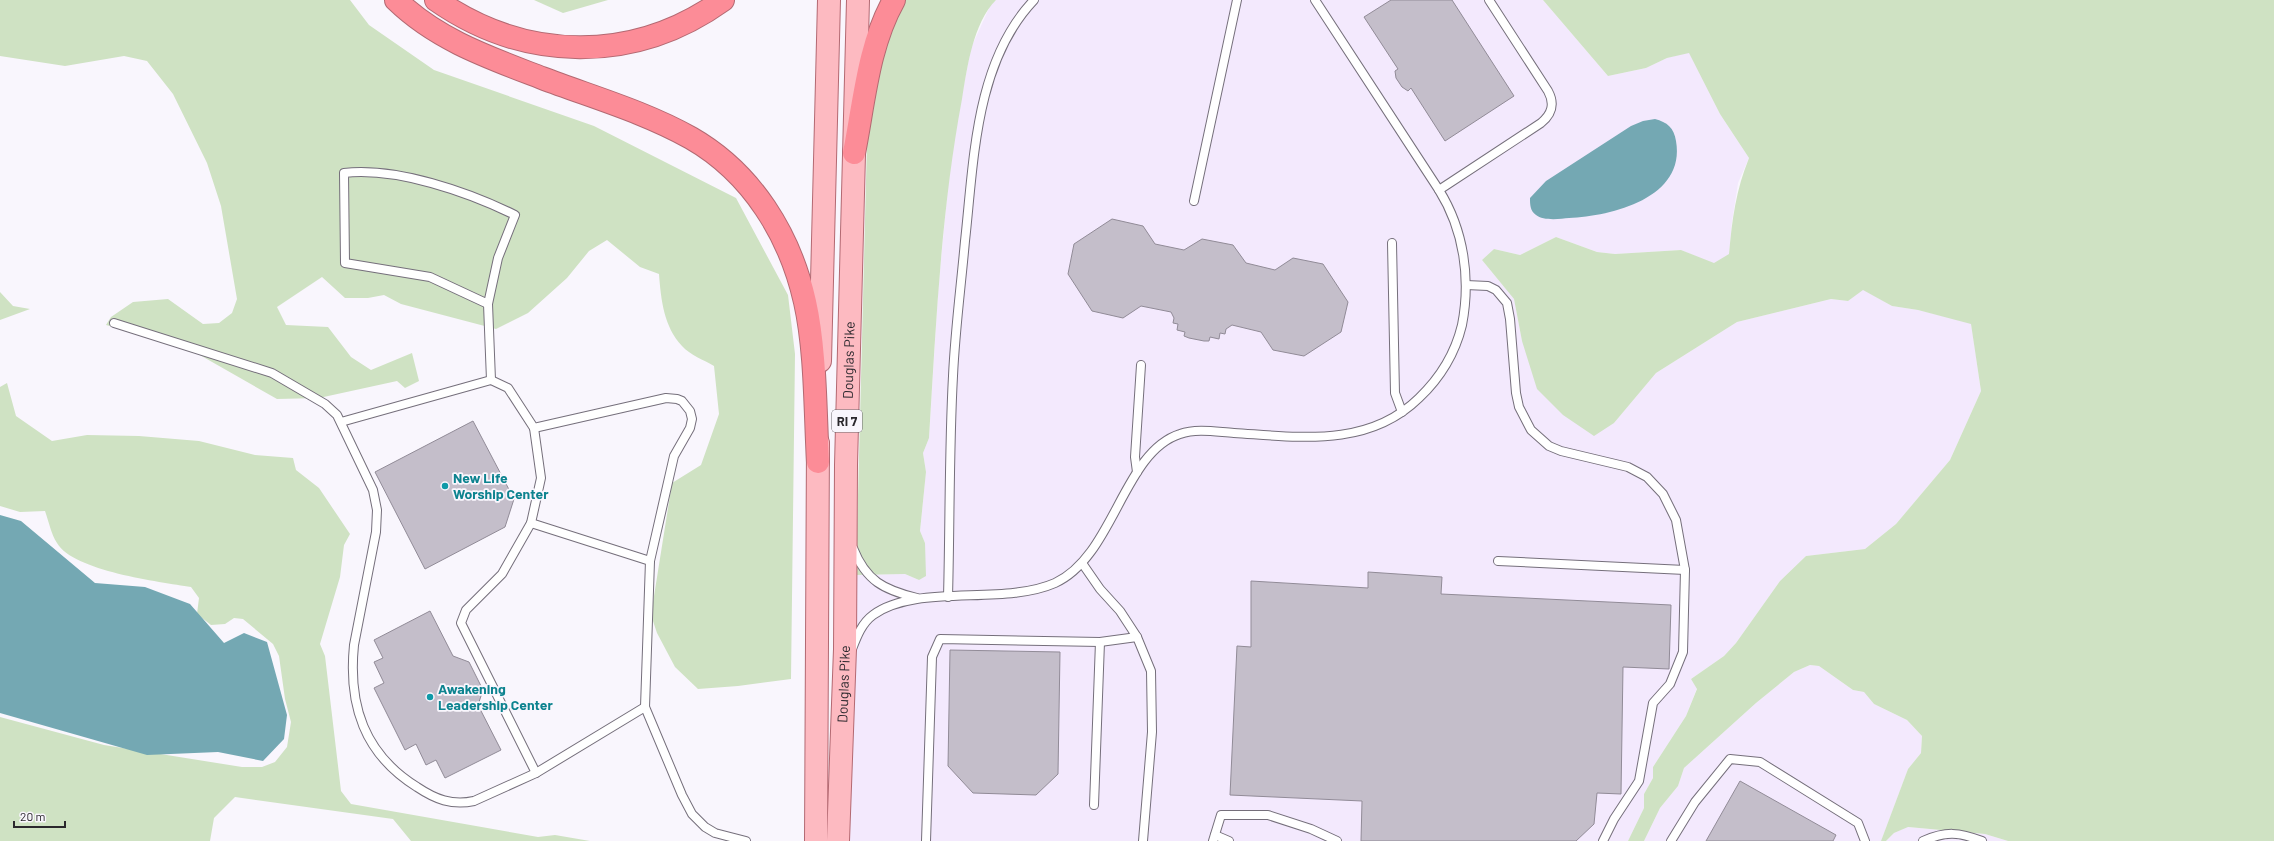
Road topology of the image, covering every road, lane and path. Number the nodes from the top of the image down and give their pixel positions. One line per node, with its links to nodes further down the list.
1 (396, 0): 23 (highway)
2 (436, 0): 3 (highway)
3 (723, 0)
4 (828, 0): 23 (main road, Douglas Pike / RI 7)
5 (858, 0): 11 (main road, Douglas Pike / RI 7)
6 (894, 0): 11 (highway)
7 (1034, 0): 31 (lane)
8 (1237, 0): 13 (lane)
9 (1489, 0): 12 (lane)
10 (1317, 1): 12 (lane)
11 (854, 154): 26 (main road, Douglas Pike / RI 7)
12 (1439, 190): 15 (lane)
13 (1194, 201)
14 (1392, 243): 20 (lane)
15 (1466, 285): 20 (lane); 30 (lane)
16 (488, 304): 16 (lane); 19 (lane)
17 (114, 323): 21 (lane)
18 (1140, 366): 24 (lane)
19 (491, 380): 21 (lane); 22 (lane)
20 (1402, 412): 24 (lane)
21 (341, 422): 37 (lane)
22 (534, 428): 25 (lane); 27 (lane)
23 (818, 462): 41 (main road, Douglas Pike / RI 7)
24 (1137, 472): 29 (lane)
25 (531, 523): 27 (lane); 37 (lane)
26 (845, 526): 32 (lane); 35 (main road, Douglas Pike / RI 7)
27 (650, 561): 36 (lane)
28 (1498, 561): 30 (lane)
29 (1082, 563): 31 (lane); 33 (lane)
30 (1686, 570): 47 (lane)
31 (948, 597): 32 (lane)
32 (920, 598): 35 (lane)
33 (1137, 637): 34 (lane); 44 (lane)
34 (1100, 642): 38 (lane); 43 (lane)
35 (844, 680): 42 (main road, Douglas Pike / RI 7)
36 (645, 707): 37 (lane); 40 (lane)
37 (536, 773)
38 (1094, 805)
39 (1214, 838): 45 (lane); 46 (lane)
40 (746, 841)
41 (816, 841)
42 (838, 841)
43 (926, 841)
44 (1143, 841)
45 (1229, 841)
46 (1337, 841)
47 (1603, 841)
48 (1671, 841): 49 (lane)
49 (1865, 841)
50 (1923, 841): 51 (lane)
51 (1982, 841)

